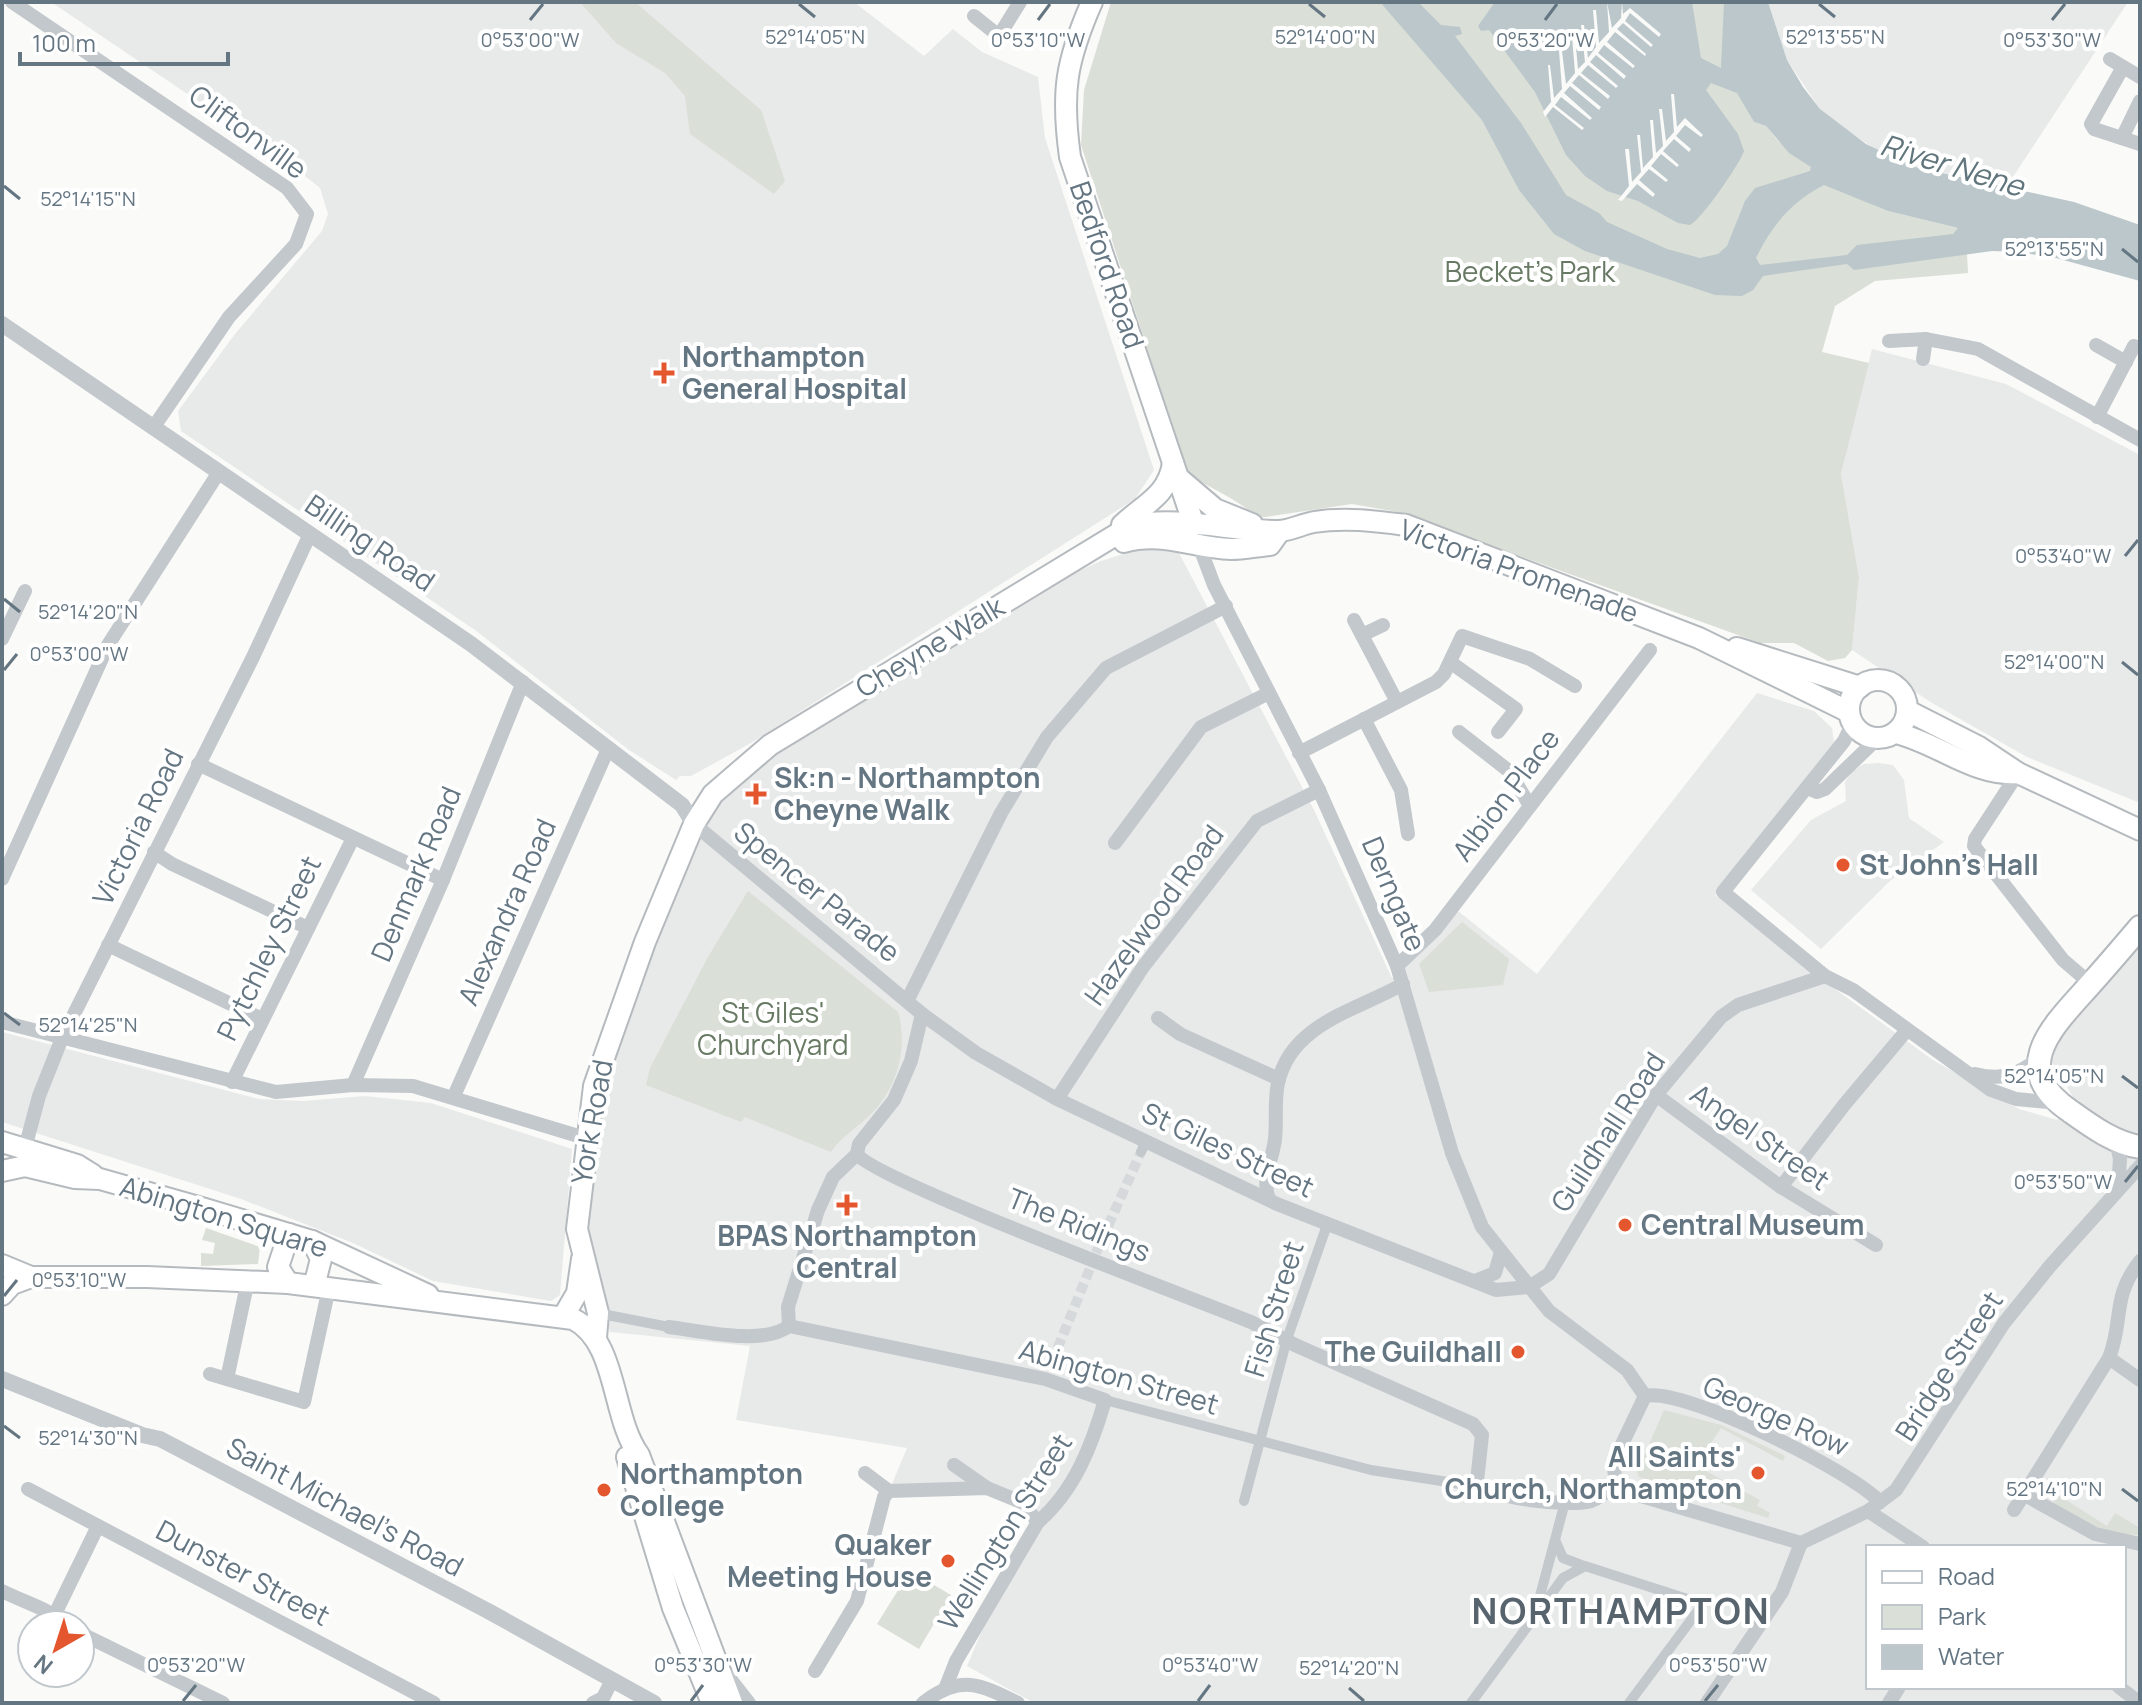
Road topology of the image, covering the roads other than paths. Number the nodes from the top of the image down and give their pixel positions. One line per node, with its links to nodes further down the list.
1 (12, 2): 17 (street, Cliftonville)
2 (1020, 2): 4 (street)
3 (1092, 2): 19 (main road, Bedford Road)
4 (974, 16)
5 (2140, 77): 7 (street)
6 (2140, 101): 7 (street)
7 (2122, 138): 8 (street)
8 (2140, 144)
9 (2, 324): 17 (street, Billing Road)
10 (1926, 339): 11 (street); 14 (street); 16 (street)
11 (1889, 341)
12 (2096, 345): 15 (street)
13 (2134, 346): 15 (street)
14 (1923, 359)
15 (2126, 362): 16 (street)
16 (2097, 417): 18 (street)
17 (153, 428): 20 (street, Billing Road)
18 (2140, 440)
19 (1176, 470): 21 (main road); 23 (main road, Bedford Road); 24 (main road)
20 (219, 472): 22 (street, Billing Road); 58 (street)
21 (1272, 530): 23 (main road, Victoria Promenade); 30 (main road, Victoria Promenade)
22 (310, 534): 34 (street, Billing Road); 47 (street, Victoria Road)
23 (1196, 534): 24 (main road, Cheyne Walk); 26 (street, Derngate)
24 (1113, 539): 52 (main road, Cheyne Walk)
25 (25, 591): 31 (street)
26 (1226, 606): 37 (street, Derngate); 67 (street)
27 (1354, 620): 29 (street)
28 (1383, 625): 29 (street)
29 (1362, 635): 38 (street)
30 (1699, 638): 36 (main road, Victoria Promenade); 40 (main road, Victoria Promenade)
31 (2, 639)
32 (1650, 650): 51 (street, Albion Place)
33 (1450, 662): 35 (street); 38 (street); 43 (street)
34 (523, 682): 45 (street, Billing Road); 59 (street, Denmark Road)
35 (1575, 686)
36 (1860, 687): 39 (main road); 40 (main road)
37 (1269, 693): 46 (street, Derngate); 56 (street)
38 (1397, 702): 41 (street)
39 (1908, 711): 44 (main road); 48 (main road)
40 (1851, 717): 44 (main road); 49 (street)
41 (1364, 719): 46 (street); 54 (street)
42 (1459, 732): 51 (street)
43 (1498, 732)
44 (1886, 736): 48 (main road); 49 (street)
45 (608, 749): 52 (street, Billing Road); 80 (street, Alexandra Road)
46 (1299, 753): 50 (street, Derngate)
47 (198, 764): 55 (street); 57 (street, Victoria Road)
48 (2018, 773): 53 (main road); 66 (street)
49 (1808, 788): 64 (street)
50 (1319, 790): 63 (street, Derngate); 81 (street, Hazelwood Road)
51 (1530, 806): 63 (street, Albion Place)
52 (694, 824): 67 (street, Spencer Parade); 83 (main road, York Road)
53 (2138, 829)
54 (1408, 834)
55 (353, 838): 59 (street); 61 (street, Pytchley Street)
56 (1115, 843)
57 (154, 852): 61 (street); 62 (street, Victoria Road)
58 (2, 879)
59 (443, 880): 78 (street, Denmark Road)
60 (2140, 927): 66 (highway)
61 (308, 928): 70 (street, Pytchley Street)
62 (108, 945): 70 (street); 73 (street, Victoria Road)
63 (1397, 966): 65 (street, Derngate)
64 (1825, 976): 72 (street); 79 (street, Guildhall Road)
65 (1403, 984): 76 (street); 99 (street, Derngate)
66 (2091, 984): 74 (highway)
67 (908, 999): 68 (street, Spencer Parade)
68 (922, 1014): 81 (street, St Giles Street); 88 (street)
69 (1158, 1018): 76 (street)
70 (262, 1019): 77 (street, Pytchley Street)
71 (2, 1022): 73 (street)
72 (1907, 1030): 75 (street); 92 (street)
73 (62, 1038): 77 (street); 87 (street, Victoria Road)
74 (2038, 1059): 75 (street); 82 (highway)
75 (1971, 1073): 82 (street)
76 (1279, 1079): 94 (street)
77 (232, 1082): 78 (street)
78 (353, 1085): 80 (street)
79 (1656, 1095): 92 (street, Angel Street); 108 (street, Guildhall Road)
80 (454, 1096): 83 (street)
81 (1057, 1099): 94 (street, St Giles Street)
82 (2058, 1103): 84 (highway)
83 (585, 1138): 100 (main road, York Road)
84 (2116, 1140): 86 (highway); 93 (street)
85 (2, 1142): 87 (main road)
86 (2140, 1147)
87 (25, 1148): 91 (main road)
88 (857, 1154): 113 (street); 116 (street, The Ridings)
89 (2140, 1166): 93 (street, Bridge Street)
90 (2, 1171): 91 (main road, Abington Square)
91 (100, 1179): 96 (main road, Abington Square)
92 (1781, 1187): 98 (street, Angel Street)
93 (2118, 1188): 136 (street, Bridge Street)
94 (1269, 1199): 95 (street, St Giles Street)
95 (1327, 1225): 105 (street, St Giles Street); 116 (street, Fish Street)
96 (289, 1234): 97 (main road, Abington Square); 106 (main road)
97 (312, 1241): 107 (main road); 110 (main road, Abington Square)
98 (1876, 1245)
99 (1501, 1252): 105 (street); 108 (street, Derngate)
100 (582, 1255): 112 (main road); 115 (main road, York Road)
101 (2140, 1261): 117 (street)
102 (2, 1265): 103 (main road, Abington Square)
103 (31, 1277): 104 (main road, Abington Square); 109 (main road)
104 (248, 1280): 106 (main road, Abington Square); 120 (street)
105 (1475, 1281): 108 (street, St Giles Street)
106 (288, 1283): 107 (main road, Abington Square)
107 (322, 1287): 110 (main road, Abington Square); 120 (street)
108 (1529, 1287): 122 (street, Derngate)
109 (2, 1295)
110 (438, 1301): 112 (main road, Abington Square)
111 (602, 1314): 114 (street, Abington Street)
112 (563, 1317): 115 (main road, Abington Square)
113 (789, 1326): 114 (street, Abington Street); 123 (street, Abington Street)
114 (669, 1327)
115 (596, 1338): 124 (main road, York Road)
116 (1287, 1339): 125 (street, Fish Street); 129 (street, The Ridings)
117 (2109, 1358): 121 (street); 133 (street)
118 (210, 1374): 120 (street)
119 (2, 1379): 152 (street, Saint Michael's Road)
120 (227, 1379)
121 (2140, 1380)
122 (1644, 1396): 128 (street); 136 (street, George Row)
123 (1105, 1400): 125 (street, Abington Street); 138 (street, Wellington Street)
124 (629, 1441): 150 (main road); 161 (main road)
125 (1261, 1443): 129 (street, Abington Street); 134 (street, Fish Street)
126 (954, 1465): 130 (street)
127 (865, 1473): 132 (street)
128 (1616, 1482): 135 (street, Abington Street); 141 (street)
129 (1480, 1487): 135 (street, Abington Street)
130 (987, 1488): 132 (street); 138 (street)
131 (28, 1489): 139 (street, Dunster Street)
132 (889, 1491): 151 (street)
133 (2025, 1495): 137 (street); 142 (street)
134 (1244, 1501)
135 (1565, 1502): 140 (street)
136 (1874, 1506): 141 (street, Bridge Street); 143 (street, George Row)
137 (2014, 1510)
138 (1038, 1522): 154 (street, Wellington Street)
139 (98, 1526): 147 (street); 158 (street, Dunster Street)
140 (1555, 1538): 144 (street); 148 (street)
141 (1801, 1543): 167 (street)
142 (2140, 1544)
143 (1921, 1545)
144 (1585, 1566): 148 (street); 166 (street)
145 (2, 1591): 146 (street)
146 (37, 1609)
147 (57, 1609)
148 (1534, 1617): 156 (street)
149 (96, 1641): 157 (street)
150 (713, 1655): 153 (main road); 163 (street)
151 (815, 1671)
152 (612, 1680): 159 (street); 160 (street, Saint Michael's Road)
153 (723, 1681): 161 (street); 162 (main road)
154 (945, 1689): 164 (street); 165 (street)
155 (2122, 1689): 168 (street)
156 (1475, 1702)
157 (223, 1703)
158 (434, 1703)
159 (593, 1703)
160 (654, 1703)
161 (714, 1703)
162 (732, 1703)
163 (749, 1703)
164 (923, 1703)
165 (1018, 1703)
166 (1629, 1703)
167 (1707, 1703)
168 (2140, 1703)

